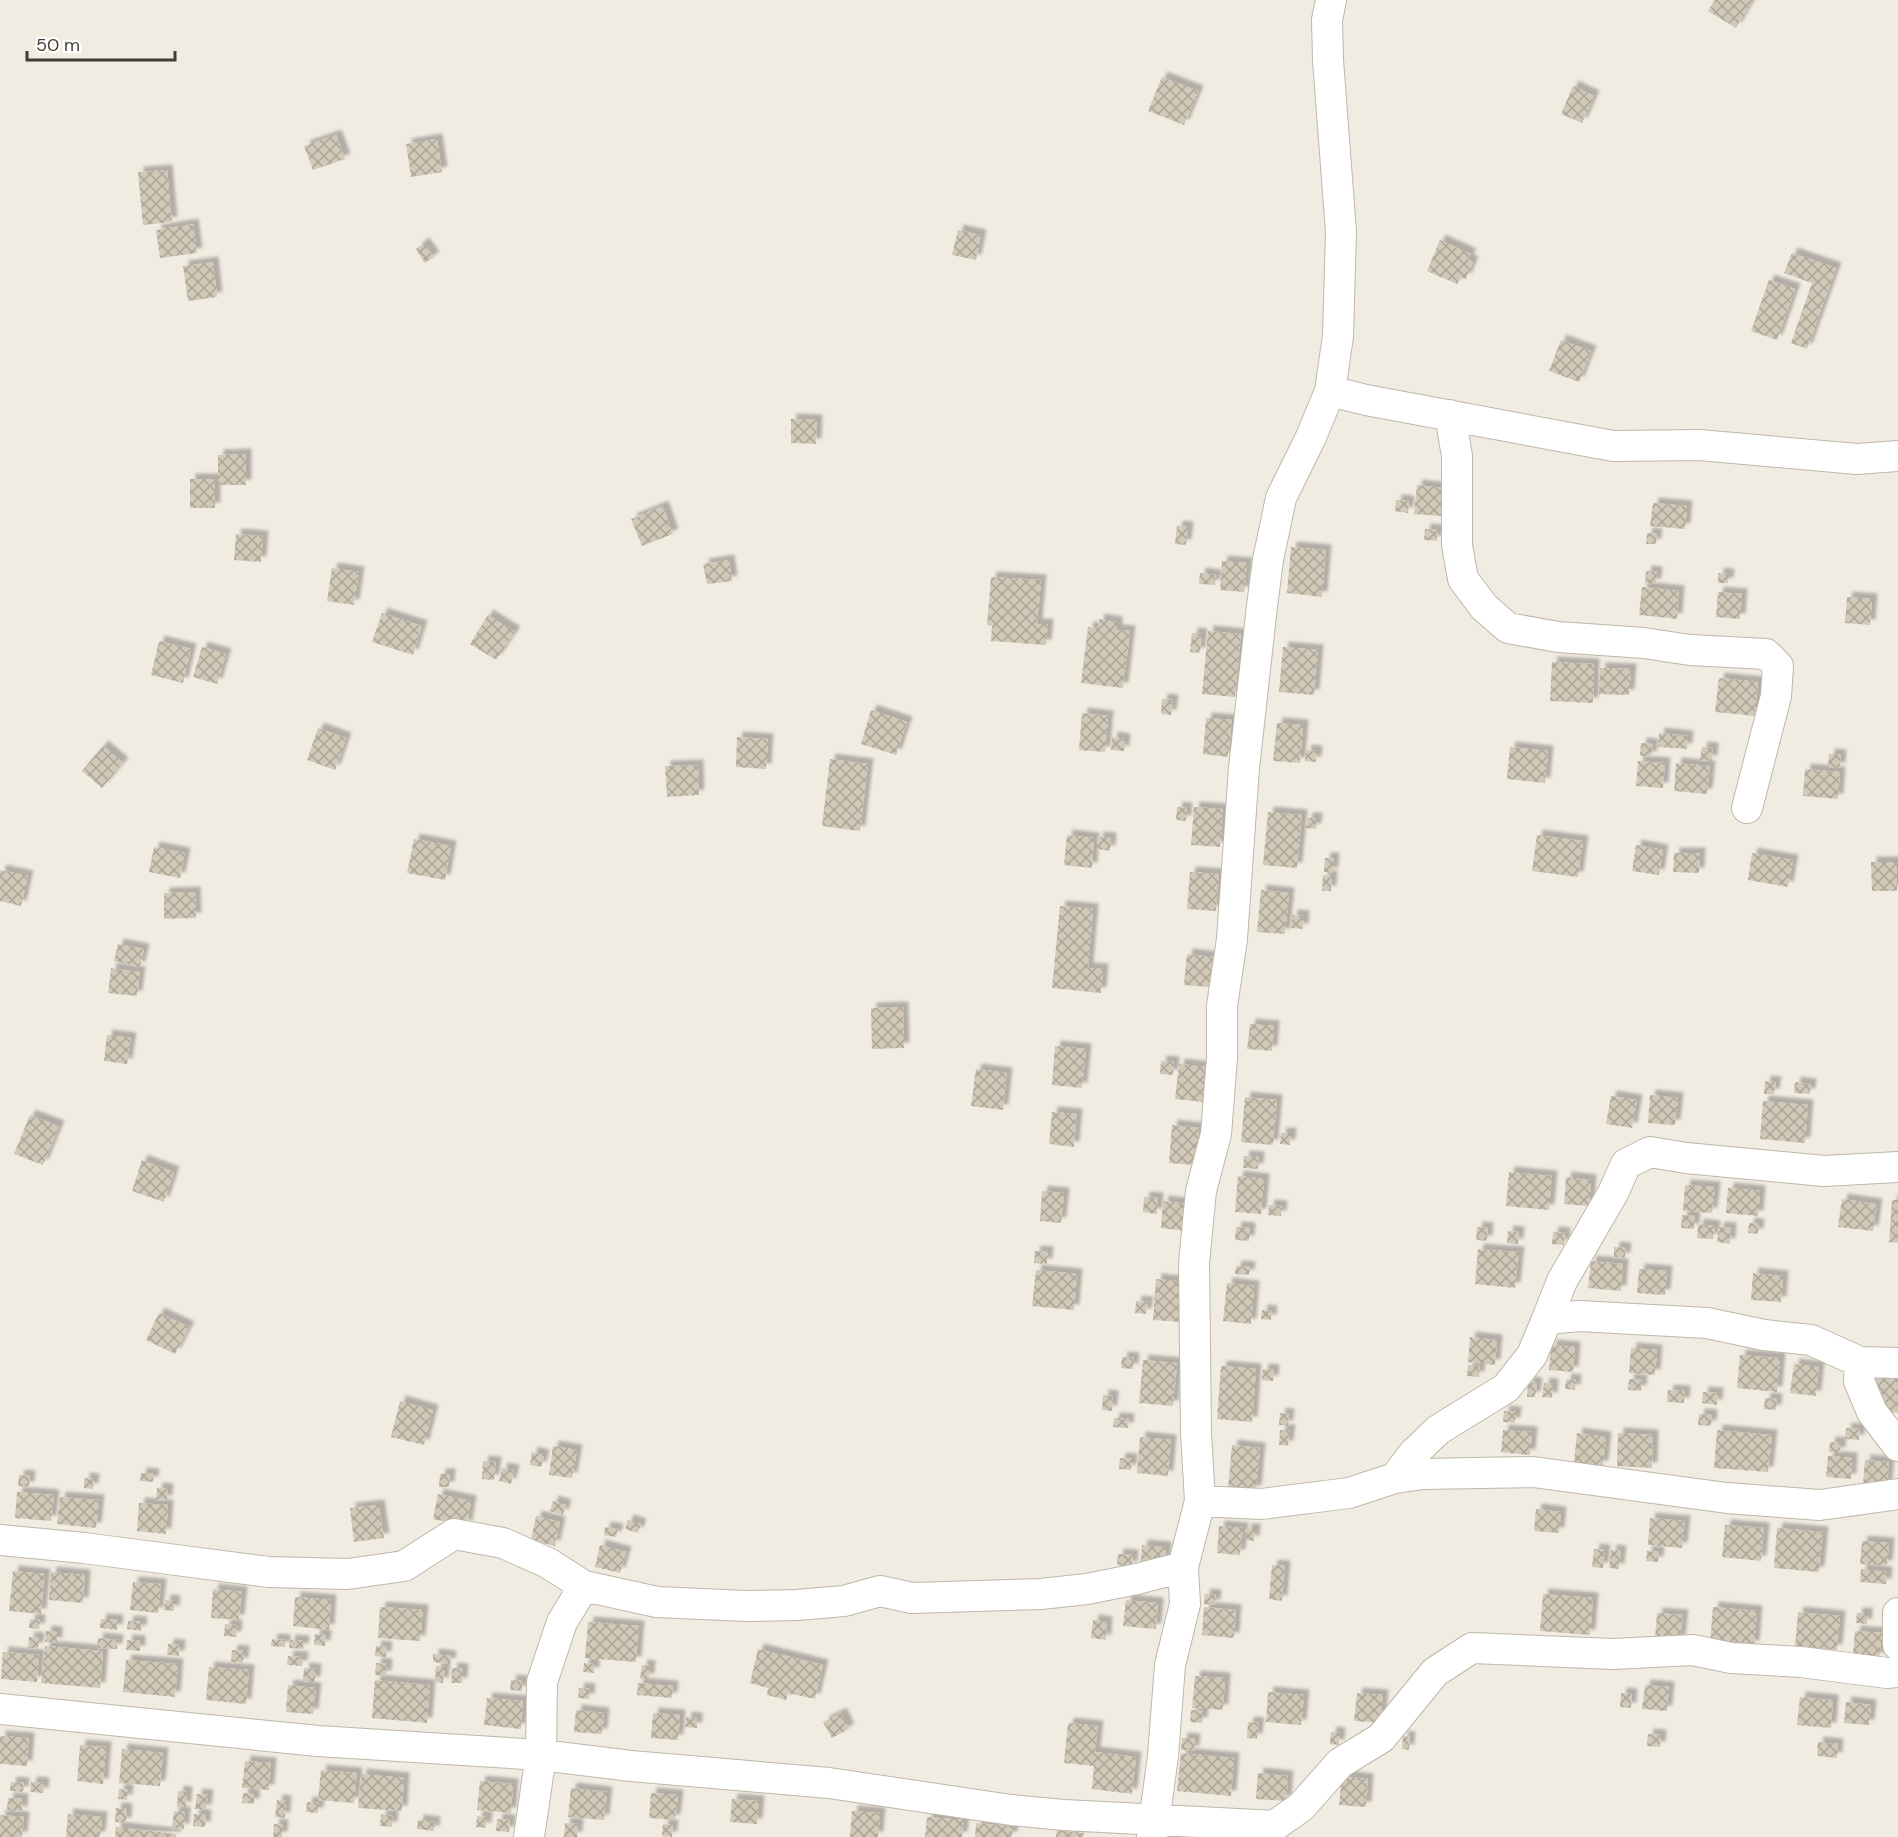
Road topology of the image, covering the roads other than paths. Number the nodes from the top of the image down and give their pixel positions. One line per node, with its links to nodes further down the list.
1 (1331, 0): 2 (street)
2 (1330, 391): 3 (street); 13 (street)
3 (1450, 415): 4 (street); 5 (street)
4 (1898, 456)
5 (1747, 808)
6 (1898, 1167): 7 (street)
7 (1547, 1319): 8 (street); 11 (street)
8 (1860, 1362): 9 (street); 10 (street)
9 (1898, 1363)
10 (1898, 1446)
11 (1395, 1478): 12 (street); 13 (street)
12 (1897, 1499)
13 (1200, 1501): 15 (street)
14 (0, 1540): 16 (street)
15 (1183, 1567): 16 (street); 22 (street)
16 (584, 1586): 21 (street)
17 (1898, 1612): 18 (street)
18 (1898, 1645)
19 (1898, 1672): 22 (street)
20 (0, 1709): 21 (street)
21 (541, 1755): 22 (street); 23 (street)
22 (1153, 1829)
23 (529, 1837)

